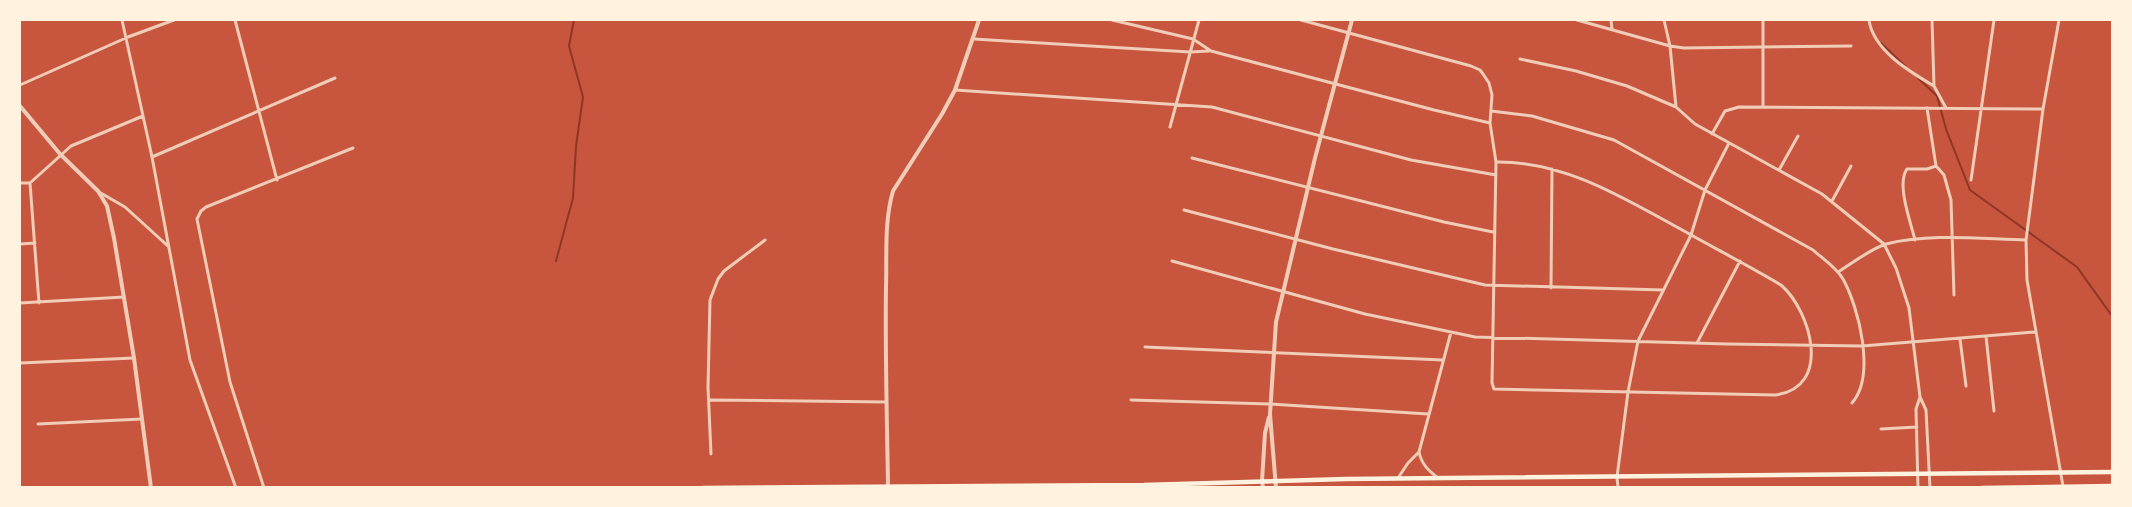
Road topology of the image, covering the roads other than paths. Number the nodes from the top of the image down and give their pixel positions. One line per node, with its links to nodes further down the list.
1 (122, 20): 19 (street)
2 (174, 20): 19 (street)
3 (235, 20): 41 (street)
4 (979, 20): 20 (street)
5 (1112, 20): 21 (street)
6 (1199, 20): 21 (street)
7 (1301, 20): 18 (street)
8 (1352, 20): 18 (street)
9 (1577, 20): 17 (street)
10 (1611, 20): 17 (street)
11 (1664, 20): 22 (street)
12 (1763, 20): 24 (street)
13 (1869, 20): 31 (street)
14 (1932, 20): 31 (street)
15 (1994, 20): 39 (street)
16 (2060, 20): 40 (street)
17 (1612, 29): 22 (street)
18 (1348, 32): 29 (street); 42 (street)
19 (127, 38): 30 (street); 43 (street)
20 (974, 39): 26 (street); 32 (street)
21 (1193, 39): 25 (street); 26 (street)
22 (1670, 46): 24 (street); 35 (street)
23 (1851, 46): 24 (street)
24 (1764, 47): 36 (street)
25 (1211, 51): 26 (street); 29 (street)
26 (1190, 52): 33 (street)
27 (1520, 59): 35 (street)
28 (335, 78): 41 (street)
29 (1333, 84): 44 (street); 47 (street)
30 (20, 85)
31 (1934, 86): 38 (street)
32 (955, 90): 33 (street); 111 (street)
33 (1176, 103): 45 (street); 47 (street)
34 (20, 106): 51 (street)
35 (1676, 107): 46 (street)
36 (1763, 107): 37 (street); 46 (street)
37 (1927, 108): 38 (street); 56 (street)
38 (1946, 108): 39 (street)
39 (1982, 108): 40 (street); 61 (street)
40 (2043, 109): 75 (street)
41 (259, 110): 52 (street); 60 (street)
42 (1491, 111): 44 (street); 65 (street)
43 (143, 116): 51 (street); 52 (street)
44 (1490, 123): 54 (street)
45 (1170, 127)
46 (1712, 134): 49 (street)
47 (1320, 136): 59 (street); 64 (street)
48 (1798, 136): 58 (street)
49 (1729, 143): 58 (street); 65 (street)
50 (353, 148): 60 (street)
51 (60, 154): 63 (street); 66 (street)
52 (152, 157): 79 (street)
53 (1192, 158): 64 (street)
54 (1496, 162): 57 (street); 59 (street)
55 (1851, 166): 67 (street)
56 (1936, 166): 71 (street); 74 (street)
57 (1552, 169): 70 (street); 84 (street)
58 (1779, 170): 67 (street)
59 (1496, 175): 69 (street)
60 (277, 180): 138 (street)
61 (1971, 180)
62 (20, 183): 63 (street)
63 (30, 183): 76 (street)
64 (1308, 188): 69 (street); 73 (street)
65 (1705, 190): 70 (street); 82 (street)
66 (98, 191): 79 (street); 88 (street)
67 (1832, 201): 78 (street)
68 (1184, 210): 73 (street)
69 (1494, 232): 83 (street)
70 (1691, 235): 81 (street); 85 (street)
71 (1953, 239): 74 (street); 75 (street); 87 (street)
72 (765, 240): 109 (street)
73 (1295, 240): 83 (street); 86 (street)
74 (1916, 240): 78 (street)
75 (2026, 240): 92 (street)
76 (35, 243): 77 (street); 90 (street)
77 (20, 244)
78 (1884, 244): 82 (street); 97 (street)
79 (169, 248): 137 (street)
80 (1172, 261): 86 (street)
81 (1740, 261): 98 (street); 99 (street)
82 (1838, 272): 100 (street)
83 (1493, 286): 84 (street); 94 (street)
84 (1551, 288): 85 (street)
85 (1664, 290): 96 (street)
86 (1283, 291): 91 (street); 102 (street)
87 (1954, 296)
88 (124, 297): 90 (street); 103 (street)
89 (20, 303): 90 (street)
90 (39, 303)
91 (1451, 332): 94 (street); 104 (street)
92 (2035, 332): 93 (street); 124 (street)
93 (1986, 336): 95 (street); 114 (street)
94 (1492, 338): 96 (street); 107 (street)
95 (1960, 339): 97 (street); 106 (street)
96 (1638, 341): 98 (street); 107 (street)
97 (1915, 342): 100 (street); 108 (street)
98 (1697, 344): 99 (street)
99 (1810, 345): 100 (street); 107 (street)
100 (1862, 345): 112 (street)
101 (1144, 347): 102 (street)
102 (1272, 352): 104 (street); 113 (street)
103 (134, 358): 105 (street); 117 (street)
104 (1443, 360): 116 (street)
105 (20, 363)
106 (1966, 386)
107 (1628, 392): 127 (street)
108 (1920, 397): 119 (street); 126 (street)
109 (710, 400): 111 (street); 122 (street)
110 (1131, 400): 113 (street)
111 (886, 402): 132 (street)
112 (1852, 403)
113 (1270, 404): 115 (street); 116 (street)
114 (1994, 411)
115 (1270, 414): 130 (street); 131 (street)
116 (1428, 414): 121 (street)
117 (141, 419): 118 (street); 136 (street)
118 (38, 424)
119 (1917, 427): 120 (street); 125 (street)
120 (1881, 429)
121 (1419, 452): 128 (street); 129 (street)
122 (711, 454)
123 (2112, 472): 124 (main road)
124 (2062, 473): 126 (main road); 133 (street)
125 (1918, 475): 126 (main road); 127 (main road); 143 (street)
126 (1929, 475): 144 (street)
127 (1617, 477): 128 (main road); 142 (street)
128 (1438, 478): 129 (main road)
129 (1398, 479): 131 (main road)
130 (1262, 481): 131 (main road); 132 (main road); 140 (street)
131 (1275, 481): 141 (street)
132 (888, 485): 135 (main road)
133 (2063, 486): 134 (main road); 145 (main road)
134 (2112, 486)
135 (784, 487): 139 (main road)
136 (151, 488)
137 (236, 488)
138 (264, 488)
139 (703, 488)
140 (1263, 488)
141 (1276, 488)
142 (1618, 488)
143 (1917, 488)
144 (1930, 488)
145 (1982, 488)

